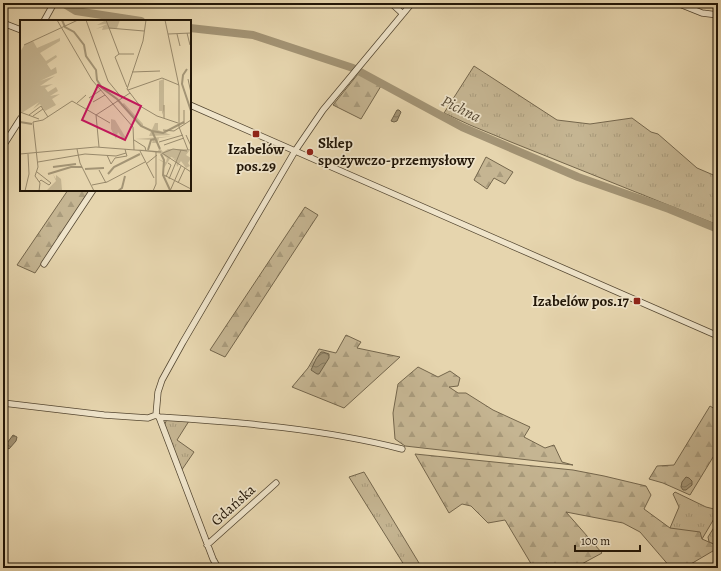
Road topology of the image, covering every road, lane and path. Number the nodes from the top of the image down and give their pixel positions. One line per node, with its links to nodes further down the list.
1 (54, 3): 7 (street)
2 (391, 3): 5 (street)
3 (412, 3): 5 (street)
4 (677, 3): 6 (street)
5 (403, 14): 13 (street)
6 (718, 15)
7 (45, 20)
8 (3, 22): 9 (street)
9 (20, 30)
10 (191, 105): 13 (street)
11 (20, 120): 12 (street)
12 (3, 146)
13 (295, 151): 16 (street); 18 (street)
14 (92, 191): 15 (street)
15 (44, 264)
16 (718, 336)
17 (3, 403): 18 (street)
18 (157, 416): 19 (street); 21 (street)
19 (402, 449)
20 (276, 483): 21 (street, Gdańska)
21 (207, 545): 22 (street)
22 (218, 568)

